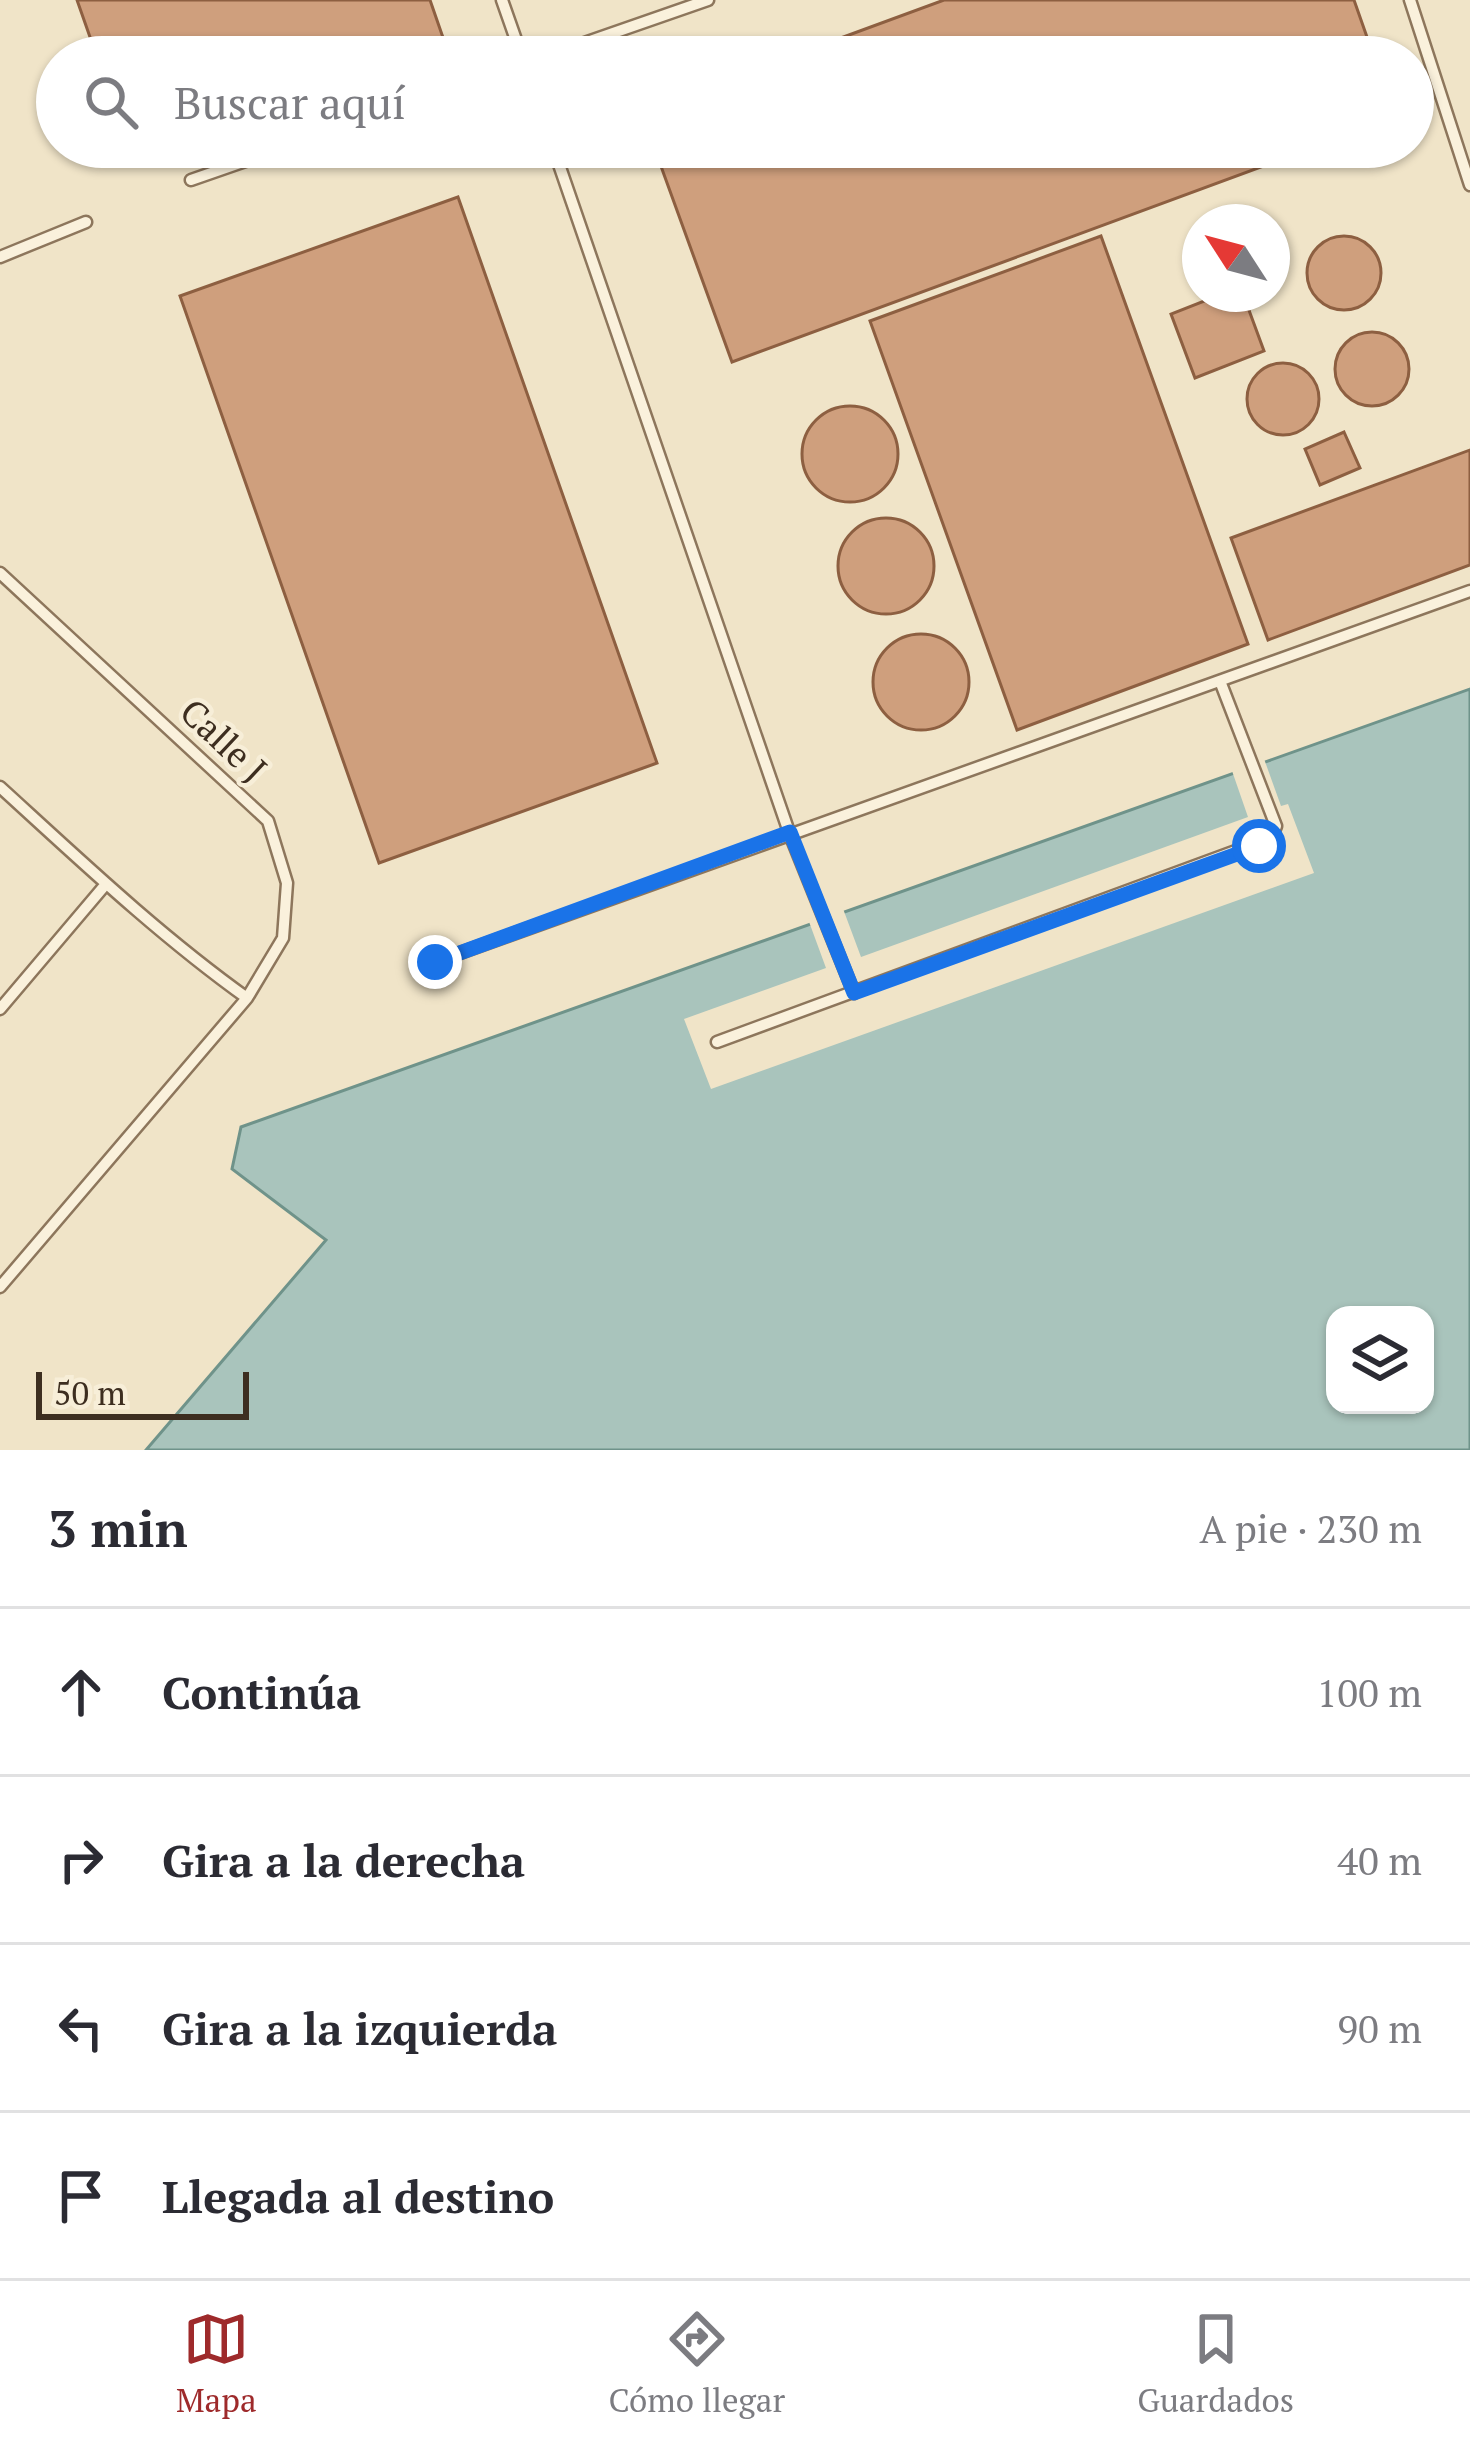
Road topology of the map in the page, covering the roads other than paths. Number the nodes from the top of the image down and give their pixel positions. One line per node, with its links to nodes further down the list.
1 (502, 0): 4 (lane)
2 (708, 0): 5 (lane)
3 (1410, 0): 6 (lane)
4 (515, 36)
5 (604, 36)
6 (1422, 36)
7 (1434, 74): 11 (lane)
8 (225, 168): 10 (lane)
9 (561, 168): 18 (lane)
10 (190, 180)
11 (1470, 185)
12 (86, 222): 13 (lane)
13 (0, 257)
14 (0, 573): 22 (lane, Calle J)
15 (1470, 591): 16 (lane)
16 (1220, 681): 18 (lane); 21 (lane)
17 (0, 787): 19 (lane)
18 (790, 832): 20 (lane); 21 (lane)
19 (106, 884): 22 (lane); 23 (lane)
20 (435, 962)
21 (854, 993): 24 (lane)
22 (248, 998): 25 (lane, Calle J)
23 (0, 1009)
24 (717, 1042)
25 (0, 1287)

